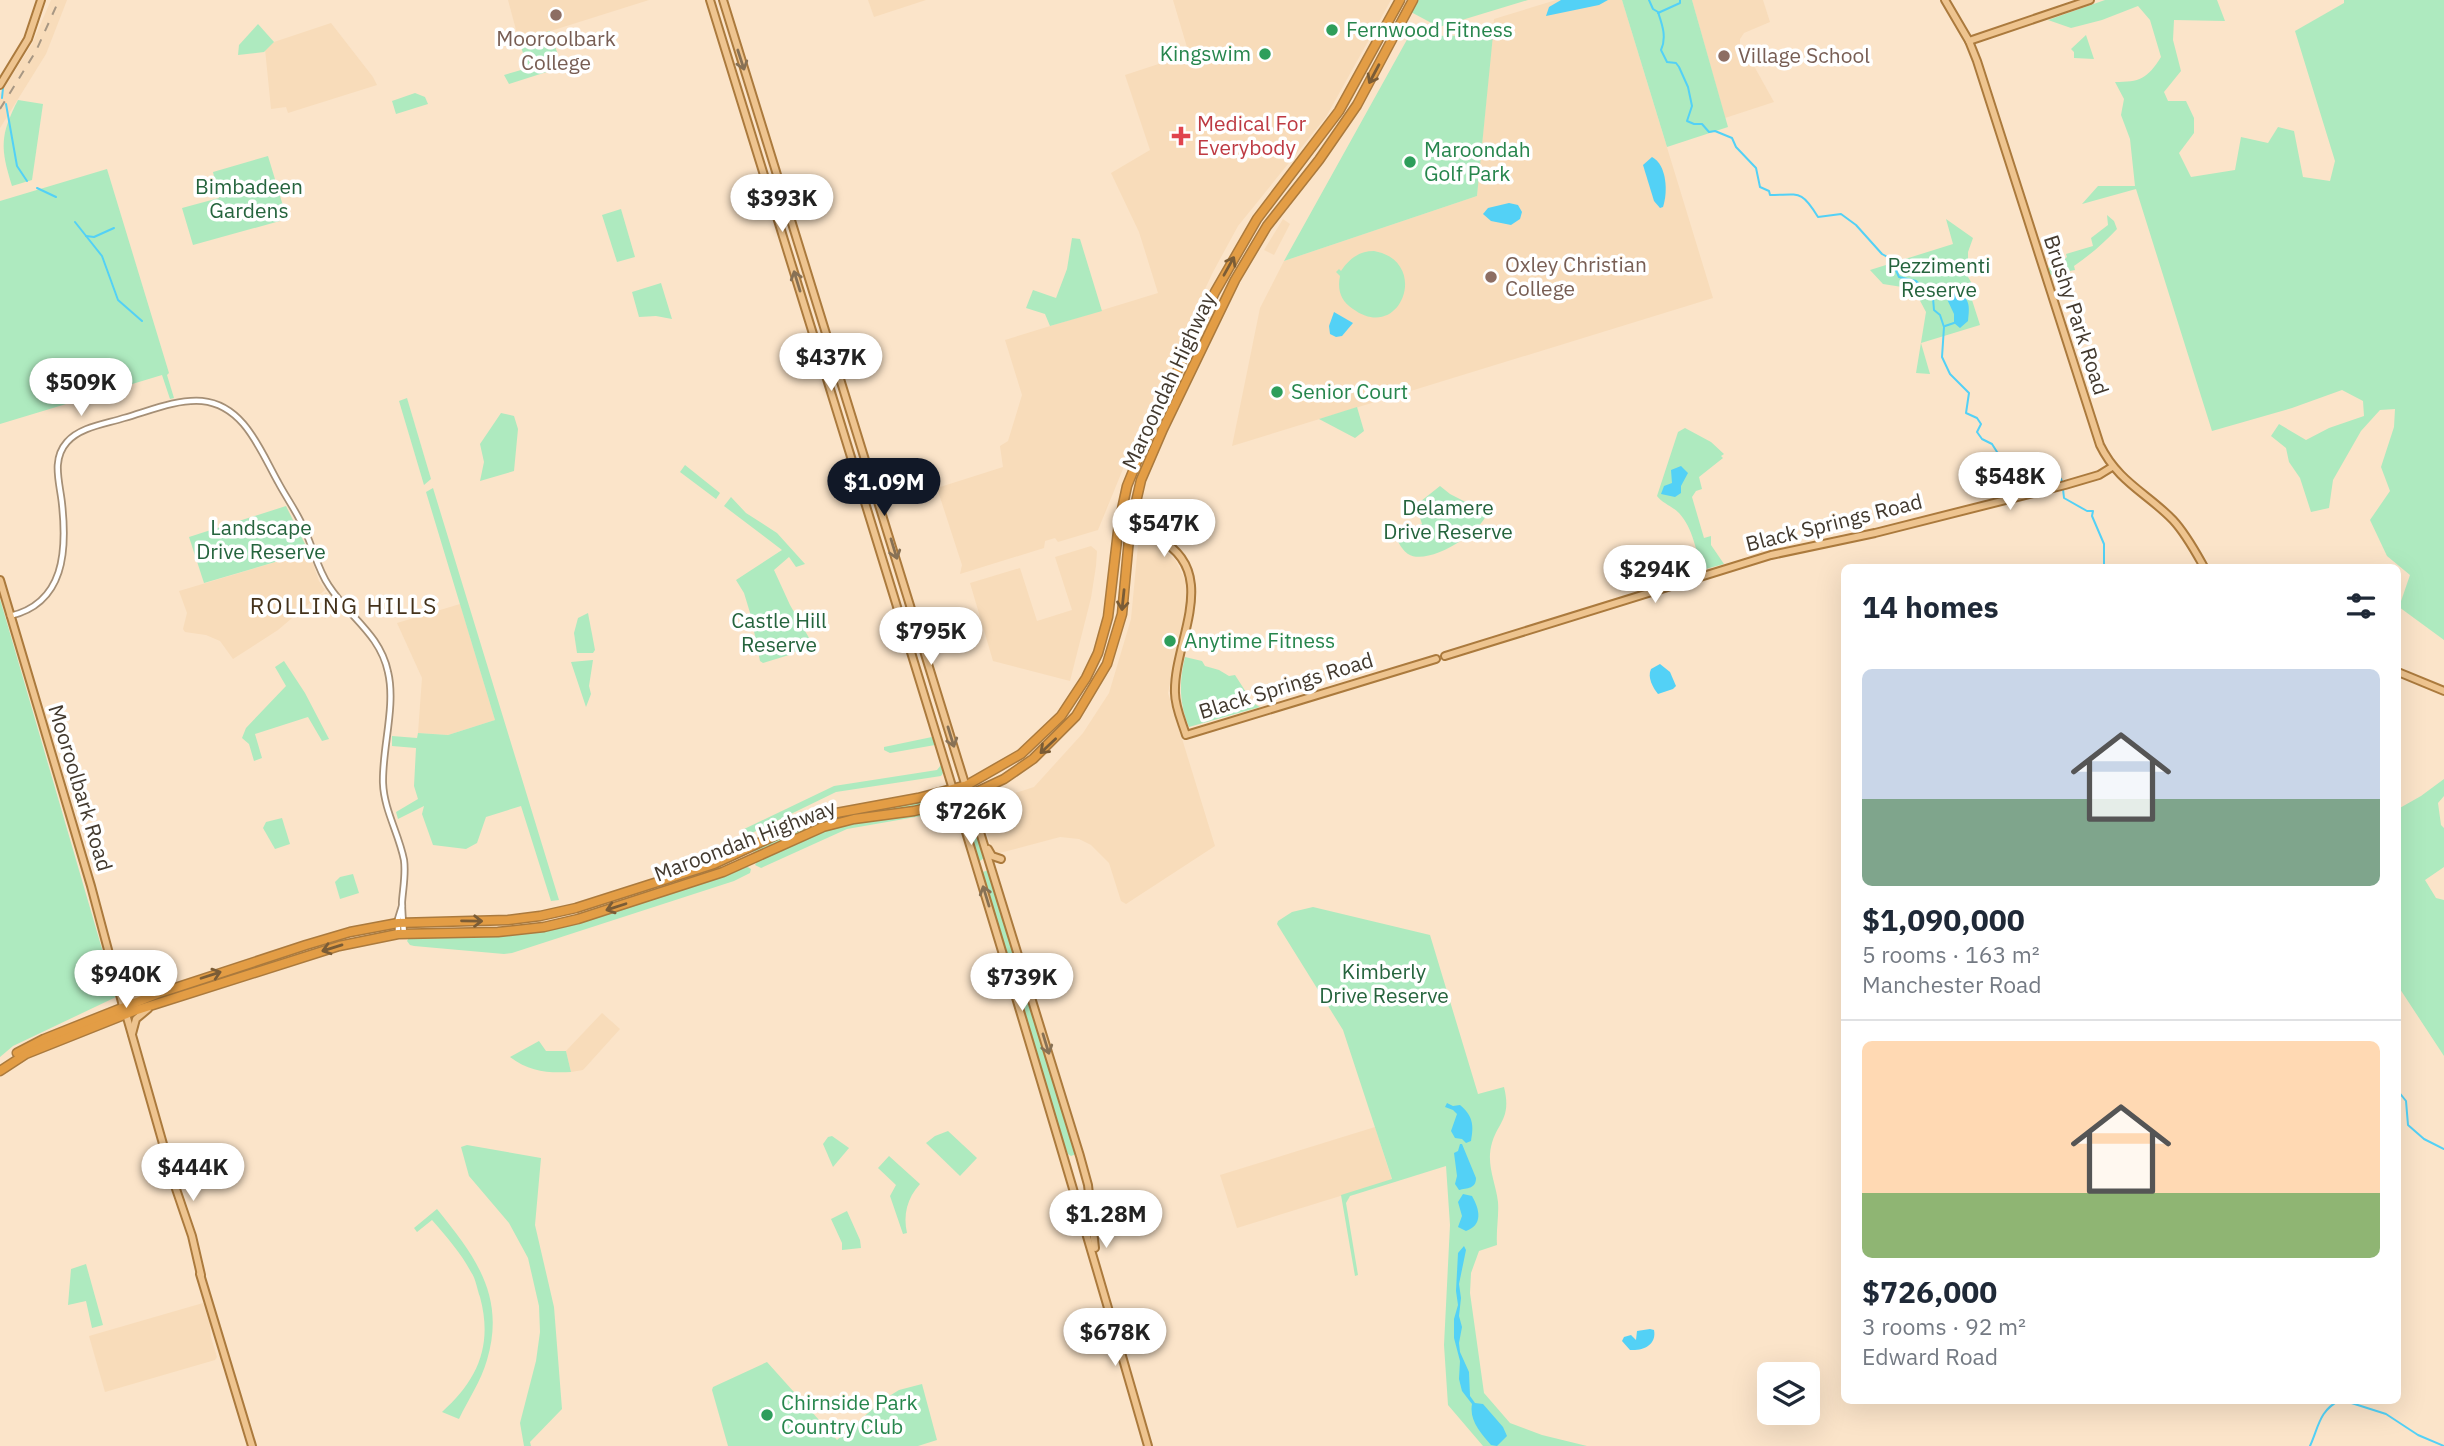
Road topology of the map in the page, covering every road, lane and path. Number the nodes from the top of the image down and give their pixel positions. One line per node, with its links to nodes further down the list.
1 (41, 0): 9 (main road)
2 (710, 0): 11 (main road)
3 (723, 0): 10 (main road, one-way to 10)
4 (1400, 0): 12 (highway, Maroondah Highway)
5 (1413, 0): 13 (highway, Maroondah Highway, one-way to 13)
6 (1945, 0): 8 (main road, Brushy Park Road)
7 (2090, 0): 8 (main road)
8 (1969, 41): 18 (main road, Brushy Park Road)
9 (0, 85)
10 (760, 119): 11 (main road); 14 (main road)
11 (748, 122): 15 (main road, one-way to 11)
12 (1307, 155): 13 (highway); 20 (highway, Maroondah Highway, one-way to 12)
13 (1319, 160): 19 (highway, Maroondah Highway)
14 (829, 340): 15 (main road); 16 (main road)
15 (817, 346): 17 (main road)
16 (859, 437): 17 (main road); 29 (main road, one-way to 29)
17 (847, 441): 30 (main road)
18 (2112, 467): 23 (main road, Black Springs Road); 24 (main road, Brushy Park Road)
19 (1132, 518): 21 (highway, Maroondah Highway); 22 (main road)
20 (1118, 531): 21 (main road); 32 (highway, Maroondah Highway)
21 (1129, 531): 22 (main road); 23 (main road); 34 (highway, Maroondah Highway, one-way to 34)
22 (1141, 531): 23 (main road)
23 (1150, 535)
24 (2202, 564)
25 (0, 580): 26 (main road, Mooroolbark Road)
26 (10, 616): 45 (street); 49 (main road, Mooroolbark Road)
27 (2401, 674): 28 (main road)
28 (2444, 691)
29 (939, 698): 30 (main road); 32 (main road, one-way to 32)
30 (928, 702): 31 (main road)
31 (950, 776): 33 (main road); 35 (main road)
32 (967, 785): 33 (highway, Maroondah Highway); 34 (main road)
33 (954, 789): 35 (highway, Maroondah Highway); 36 (main road)
34 (970, 796): 36 (highway, Maroondah Highway); 38 (main road)
35 (918, 798): 43 (highway, Maroondah Highway)
36 (957, 802): 37 (highway, Maroondah Highway); 39 (main road)
37 (940, 806): 39 (main road); 44 (highway, Maroondah Highway)
38 (978, 824): 40 (main road); 41 (main road)
39 (966, 832): 42 (main road)
40 (1001, 859)
41 (989, 862): 42 (main road); 56 (main road, one-way to 56)
42 (977, 866): 57 (main road, one-way to 42)
43 (633, 890): 44 (highway); 46 (highway, Maroondah Highway, one-way to 43)
44 (636, 901): 48 (highway, Maroondah Highway, one-way to 48)
45 (403, 907): 46 (street); 47 (street)
46 (414, 921): 47 (highway, Maroondah Highway)
47 (400, 923): 48 (street); 50 (highway, Maroondah Highway, one-way to 47)
48 (401, 934): 51 (highway, Maroondah Highway, one-way to 51)
49 (117, 979): 50 (main road); 52 (main road, Mooroolbark Road)
50 (146, 998): 52 (highway, Maroondah Highway)
51 (153, 1005): 52 (highway, Maroondah Highway); 53 (main road)
52 (125, 1010): 53 (main road, Mooroolbark Road); 54 (highway, Maroondah Highway); 55 (highway, Maroondah Highway)
53 (132, 1036): 61 (main road, Mooroolbark Road)
54 (0, 1065)
55 (0, 1071)
56 (1080, 1156): 57 (main road); 58 (main road)
57 (1065, 1160): 59 (main road)
58 (1088, 1185): 59 (main road); 60 (main road)
59 (1074, 1190): 60 (main road)
60 (1116, 1329): 62 (main road)
61 (251, 1446)
62 (1149, 1446)

